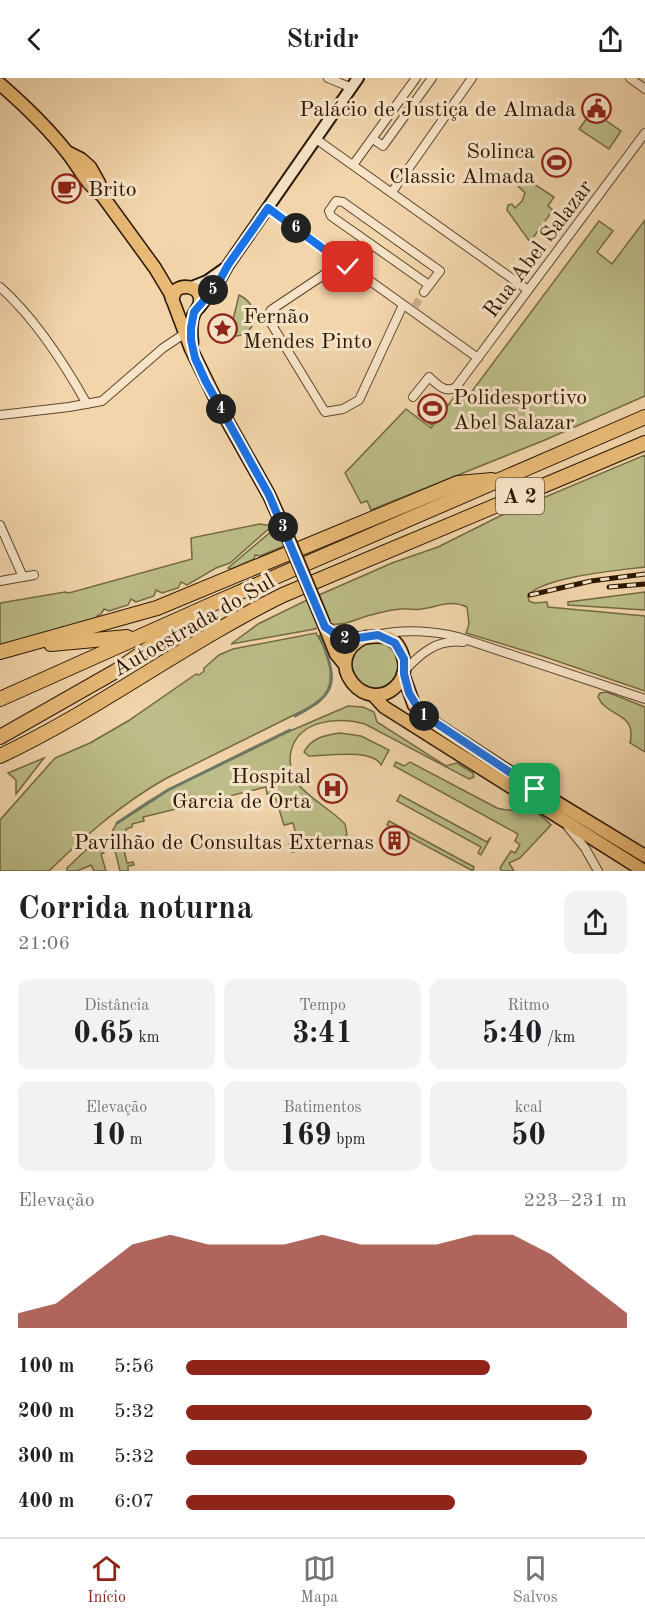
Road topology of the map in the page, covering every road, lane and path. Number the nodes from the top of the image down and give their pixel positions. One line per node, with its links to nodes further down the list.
1 (328, 78): 8 (street)
2 (358, 78): 8 (street)
3 (416, 78): 12 (street)
4 (432, 78): 12 (street)
5 (472, 78): 14 (street)
6 (630, 78): 9 (street)
7 (0, 84): 19 (main road)
8 (351, 88): 11 (street)
9 (645, 88)
10 (645, 133): 22 (street, Rua Abel Salazar)
11 (316, 139): 13 (street); 15 (street)
12 (373, 139): 13 (street)
13 (353, 165): 14 (street)
14 (392, 192): 22 (street)
15 (268, 208): 17 (street); 18 (street)
16 (364, 244): 16 (street)
17 (340, 260): 24 (street); 24 (street)
18 (228, 265): 21 (street); 25 (street)
19 (154, 268): 21 (main road); 23 (main road)
20 (0, 287): 31 (street)
21 (189, 287): 23 (main road); 25 (main road)
22 (528, 290): 28 (street, Rua Abel Salazar)
23 (172, 299): 26 (main road)
24 (403, 305): 28 (street)
25 (197, 310): 26 (main road); 29 (main road)
26 (178, 312): 27 (main road)
27 (184, 334): 29 (main road); 31 (street)
28 (478, 357): 30 (street, Rua Abel Salazar)
29 (195, 358): 41 (main road, bridge)
30 (413, 397)
31 (87, 404): 32 (street)
32 (0, 415)
33 (645, 417): 35 (highway, Autoestrada do Sul / A 2)
34 (645, 443): 53 (highway, Autoestrada do Sul / A 2)
35 (503, 479): 40 (highway, Autoestrada do Sul / A 2); 45 (highway)
36 (0, 525): 38 (street)
37 (34, 575): 38 (street)
38 (23, 577): 39 (street)
39 (0, 581)
40 (215, 603): 42 (highway, Autoestrada do Sul / A 2); 52 (highway)
41 (325, 626): 43 (main road); 47 (main road)
42 (138, 636): 46 (highway); 50 (highway, Autoestrada do Sul / A 2)
43 (372, 636): 44 (street); 47 (main road); 48 (main road)
44 (477, 644): 48 (street); 51 (street)
45 (0, 651)
46 (0, 658)
47 (345, 664): 49 (main road)
48 (404, 672): 49 (main road); 55 (main road)
49 (374, 695): 54 (main road)
50 (0, 699)
51 (645, 699)
52 (0, 737)
53 (0, 756)
54 (554, 814): 56 (street); 57 (main road)
55 (645, 856)
56 (598, 871)
57 (644, 871)

